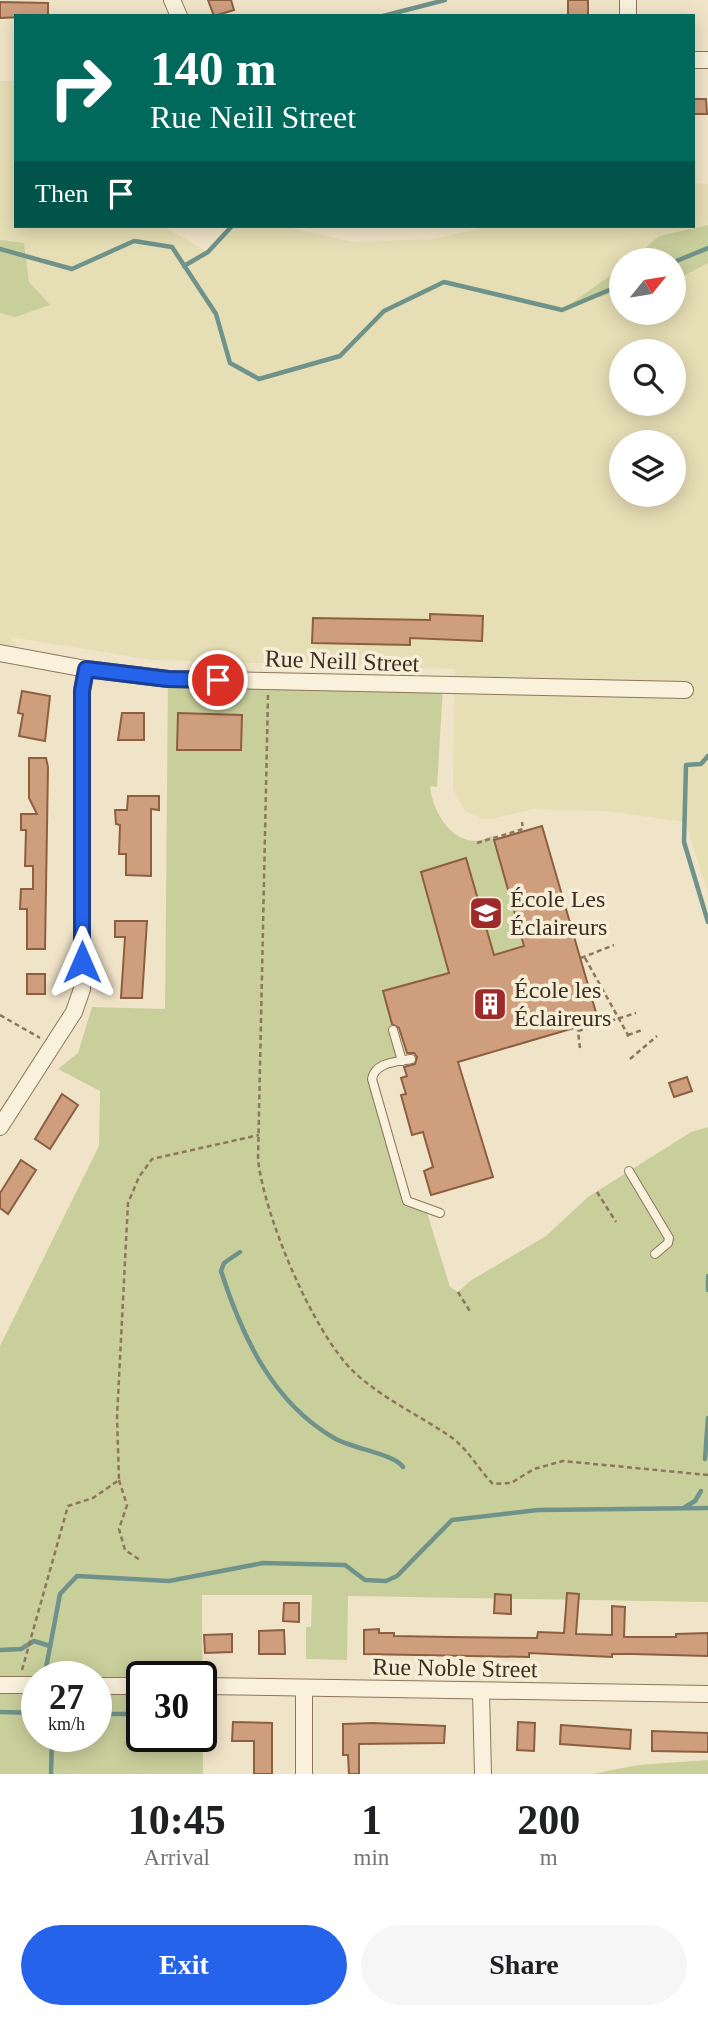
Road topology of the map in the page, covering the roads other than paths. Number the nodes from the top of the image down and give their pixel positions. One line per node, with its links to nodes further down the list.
1 (0, 653): 2 (street, Rue Neill Street)
2 (86, 669): 3 (street, Rue Neill Street); 5 (street)
3 (685, 690)
4 (393, 1030): 7 (lane)
5 (0, 1127)
6 (629, 1171): 8 (lane)
7 (440, 1213)
8 (655, 1254)
9 (0, 1685): 10 (street)
10 (21, 1685)
11 (217, 1686): 12 (street, Rue Noble Street)
12 (304, 1688): 13 (street, Rue Noble Street); 15 (street)
13 (481, 1692): 14 (street, Rue Noble Street); 16 (street)
14 (708, 1694)
15 (304, 1774)
16 (483, 1774)

